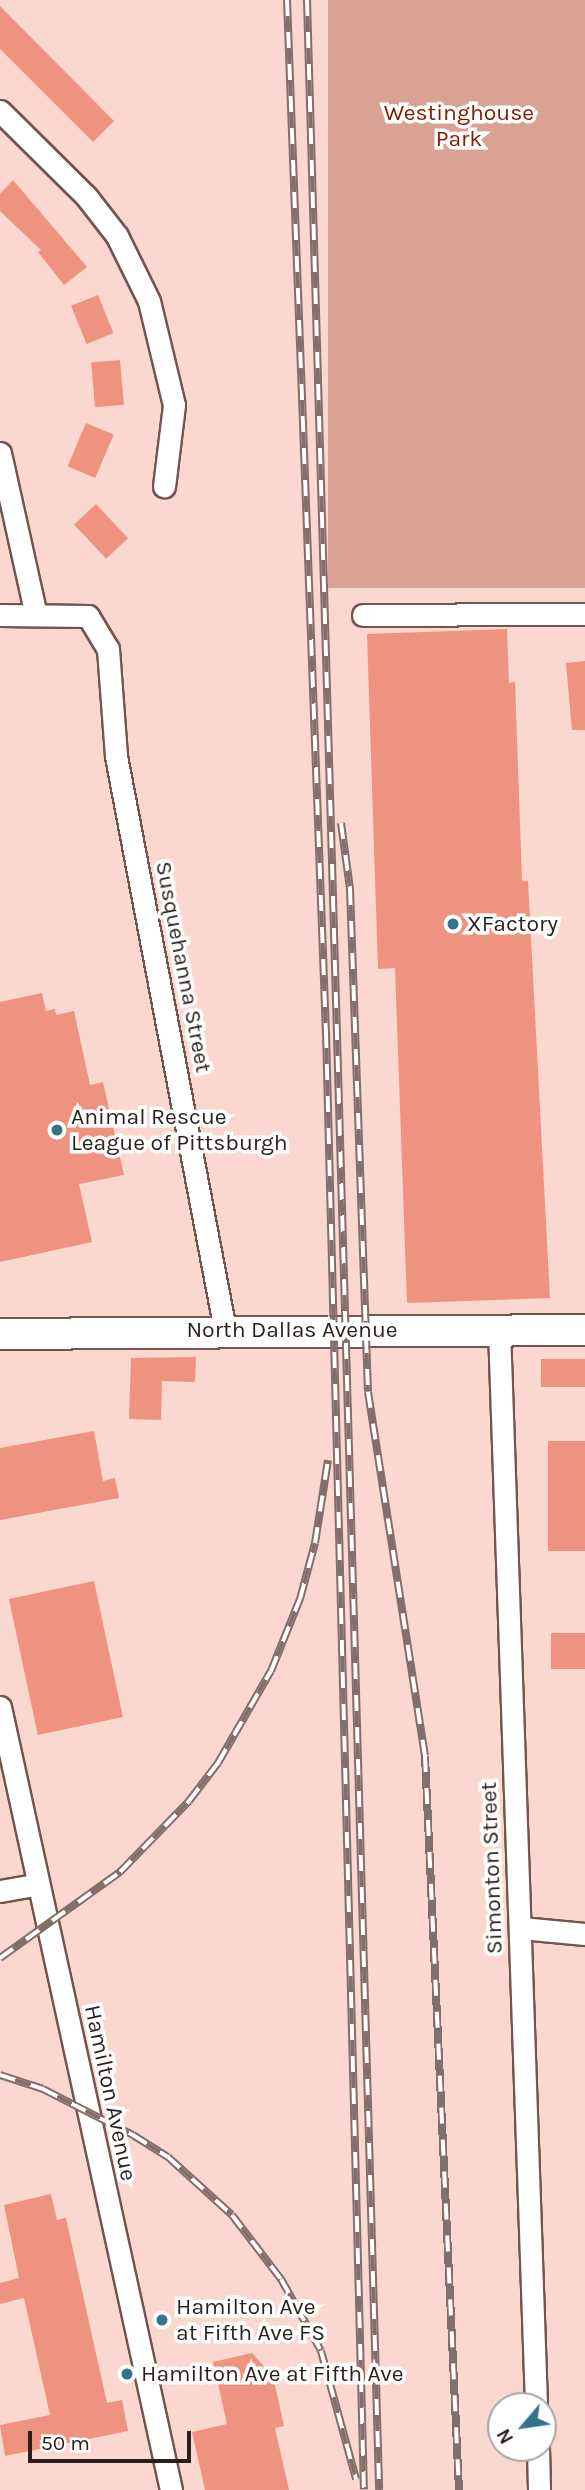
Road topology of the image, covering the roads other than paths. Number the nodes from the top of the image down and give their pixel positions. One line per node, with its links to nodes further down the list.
1 (0, 111): 3 (street)
2 (0, 453): 6 (street)
3 (164, 486)
4 (585, 614): 7 (street)
5 (0, 615): 6 (street)
6 (36, 615): 9 (street, Susquehanna Street)
7 (363, 615)
8 (499, 1329): 9 (main road, North Dallas Avenue); 10 (main road, North Dallas Avenue); 15 (street, Simonton Street)
9 (225, 1330): 11 (main road, North Dallas Avenue)
10 (585, 1330)
11 (0, 1334)
12 (0, 1707): 13 (street, Hamilton Avenue)
13 (38, 1884): 14 (street); 19 (street, Hamilton Avenue)
14 (0, 1891)
15 (521, 1928): 16 (street); 17 (street, Simonton Street)
16 (585, 1934)
17 (536, 2392)
18 (538, 2462): 20 (street)
19 (171, 2490)
20 (539, 2490)

